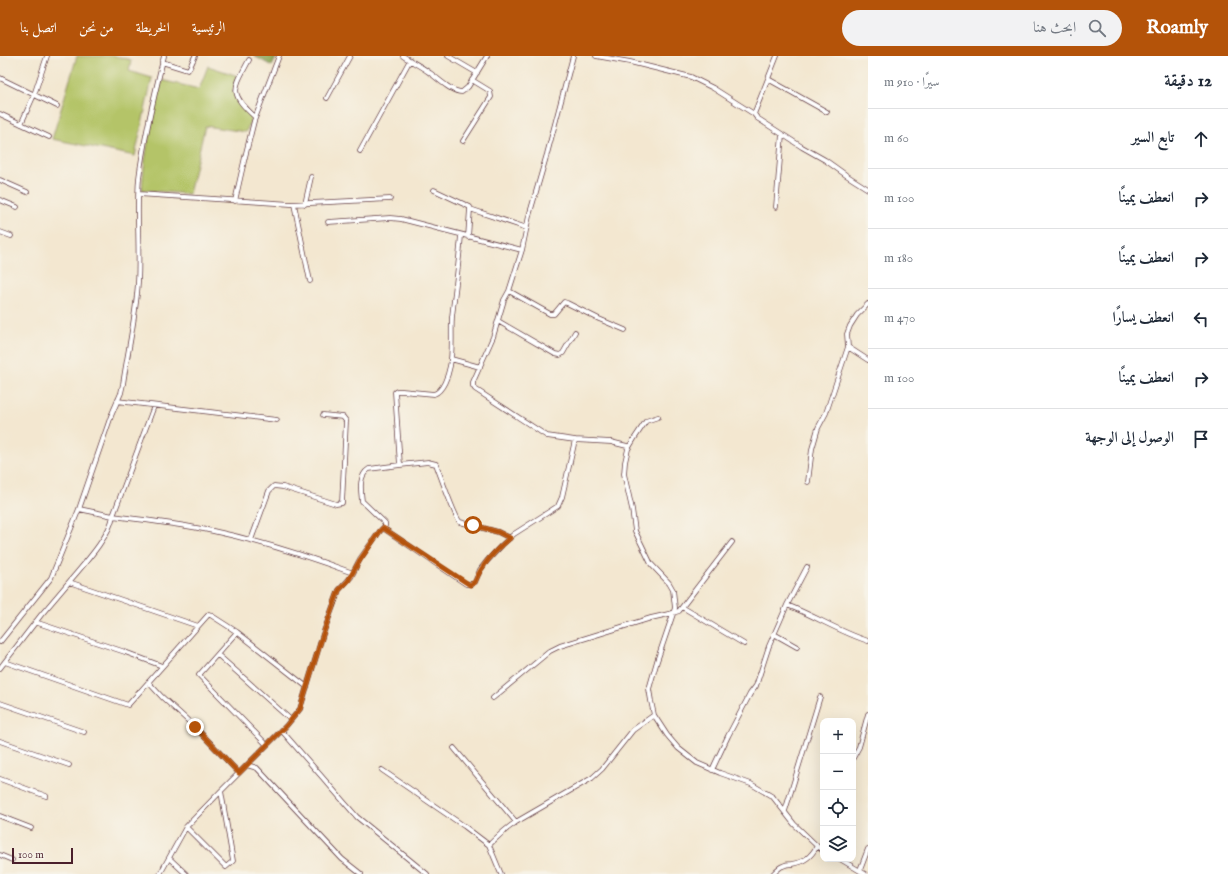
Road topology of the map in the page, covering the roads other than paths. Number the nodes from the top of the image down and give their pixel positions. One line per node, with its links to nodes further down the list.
1 (47, 56): 19 (street)
2 (164, 56): 14 (street)
3 (195, 56): 14 (street)
4 (279, 56): 25 (street)
5 (350, 56): 20 (street)
6 (403, 56): 13 (street)
7 (448, 56): 15 (street)
8 (487, 56): 15 (street)
9 (573, 56): 46 (street)
10 (596, 56): 24 (street)
11 (777, 56): 17 (street)
12 (249, 60): 25 (street)
13 (410, 60): 18 (street); 30 (street)
14 (162, 62): 36 (street)
15 (477, 73): 18 (street)
16 (0, 78): 19 (street)
17 (768, 79): 22 (street); 24 (street)
18 (472, 80): 29 (street)
19 (34, 95): 21 (street); 26 (street)
20 (328, 98)
21 (57, 106)
22 (827, 112)
23 (0, 114): 26 (street)
24 (754, 114): 27 (street)
25 (255, 117): 39 (street)
26 (21, 124): 28 (street)
27 (782, 134): 33 (street); 43 (street)
28 (49, 137)
29 (463, 141)
30 (360, 151)
31 (311, 177): 41 (street)
32 (0, 180): 35 (street)
33 (868, 189)
34 (434, 190): 44 (street)
35 (27, 192)
36 (138, 194): 39 (street); 62 (street)
37 (0, 200): 42 (street)
38 (390, 200): 41 (street)
39 (235, 201): 40 (street)
40 (294, 204): 41 (street); 52 (street)
41 (305, 204)
42 (17, 207)
43 (776, 207)
44 (470, 209): 46 (street); 50 (street)
45 (328, 222): 48 (street)
46 (527, 228): 51 (street)
47 (0, 232): 49 (street)
48 (461, 235): 50 (street); 59 (street)
49 (11, 236)
50 (468, 237): 51 (street)
51 (522, 250): 53 (street)
52 (310, 281)
53 (509, 291): 55 (street); 56 (street)
54 (868, 304): 58 (street)
55 (498, 321): 57 (street); 61 (street)
56 (625, 330)
57 (575, 332)
58 (848, 348): 60 (street); 70 (street)
59 (450, 359): 61 (street); 69 (street)
60 (868, 360)
61 (480, 367): 67 (street)
62 (117, 401): 63 (street); 71 (street)
63 (154, 406): 66 (street); 72 (street)
64 (323, 415): 75 (street)
65 (658, 417): 68 (street)
66 (276, 420)
67 (575, 440): 68 (street); 74 (street)
68 (628, 449): 82 (street)
69 (400, 465): 73 (street); 74 (street)
70 (808, 482)
71 (79, 509): 72 (street); 87 (street)
72 (113, 516): 75 (street); 79 (street)
73 (383, 528): 74 (street); 78 (street)
74 (510, 538)
75 (251, 540): 78 (street)
76 (732, 542): 81 (street)
77 (807, 567): 80 (street)
78 (353, 573): 96 (street)
79 (69, 582): 83 (street); 84 (street)
80 (787, 605): 86 (street); 88 (street)
81 (682, 607): 82 (street); 89 (street)
82 (673, 613): 98 (street); 100 (street)
83 (35, 622): 92 (street); 93 (street)
84 (198, 626): 85 (street); 93 (street)
85 (237, 632): 91 (street); 96 (street)
86 (774, 634): 90 (street); 112 (street)
87 (0, 642)
88 (868, 642)
89 (744, 644)
90 (797, 647)
91 (218, 655): 102 (street); 106 (street)
92 (5, 662): 94 (street); 95 (street)
93 (162, 666): 95 (street)
94 (0, 668)
95 (149, 683): 113 (street)
96 (307, 687): 102 (street)
97 (820, 697): 117 (street)
98 (493, 698)
99 (0, 703): 104 (street)
100 (654, 715): 112 (street); 119 (street)
101 (868, 715): 108 (street)
102 (291, 720): 103 (street)
103 (282, 731): 106 (street); 134 (street)
104 (84, 732)
105 (0, 741): 109 (street)
106 (267, 745): 110 (street)
107 (454, 748): 119 (street)
108 (855, 754)
109 (69, 765)
110 (247, 765): 113 (street); 133 (street)
111 (382, 770): 122 (street)
112 (712, 770): 117 (street)
113 (239, 773): 115 (street)
114 (0, 779): 116 (street)
115 (221, 791): 121 (street); 121 (street)
116 (46, 796)
117 (785, 811): 123 (street)
118 (0, 816): 120 (street)
119 (516, 822): 122 (street)
120 (31, 828)
121 (186, 828): 127 (street)
122 (489, 845): 135 (street)
123 (817, 846): 124 (street); 136 (street)
124 (820, 848)
125 (868, 849): 130 (street)
126 (0, 855): 128 (street)
127 (169, 858): 131 (street); 132 (street)
128 (12, 860)
129 (845, 862): 130 (street)
130 (860, 870): 137 (street)
131 (160, 874)
132 (186, 874)
133 (361, 874)
134 (427, 874)
135 (501, 874)
136 (773, 874)
137 (865, 874)

